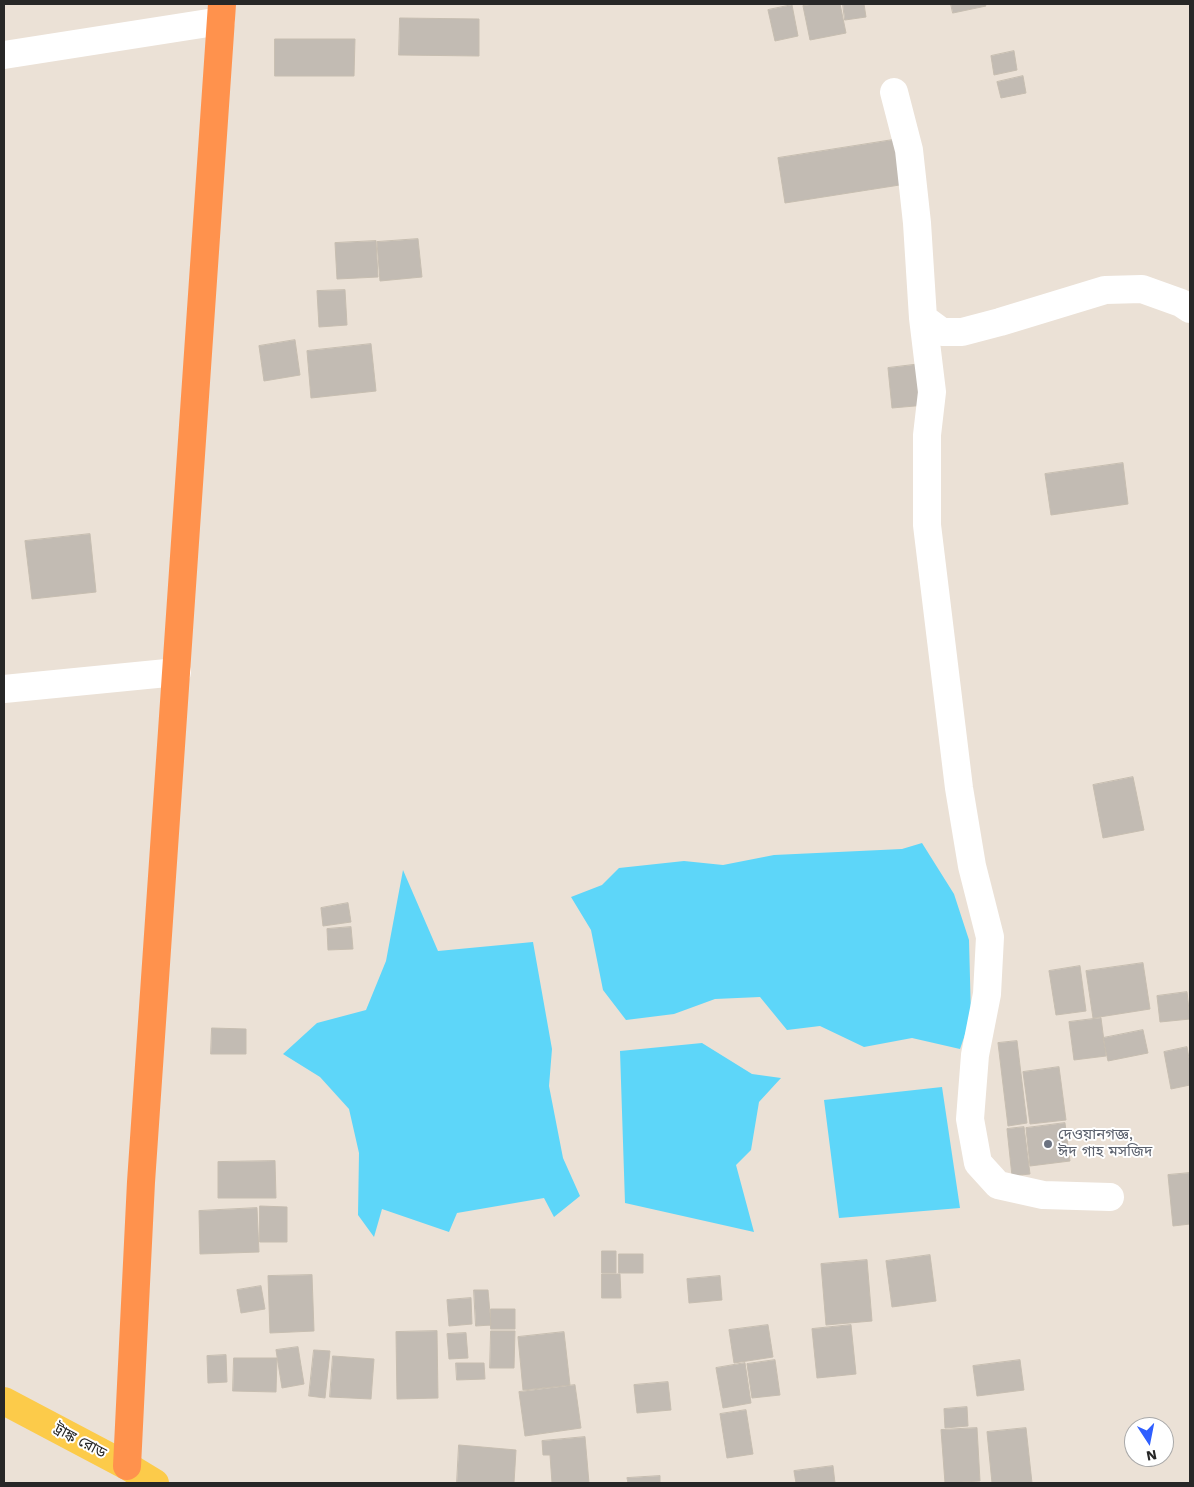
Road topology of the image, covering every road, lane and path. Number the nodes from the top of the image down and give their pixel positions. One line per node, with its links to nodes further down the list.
1 (222, 13): 2 (street); 6 (highway)
2 (4, 55)
3 (894, 92): 5 (street)
4 (1190, 309): 5 (street)
5 (923, 318): 8 (street)
6 (177, 672): 7 (street); 10 (highway)
7 (4, 688)
8 (1110, 1197)
9 (4, 1401): 10 (main road, ট্রাঙ্ক রোড)
10 (126, 1475): 11 (main road, ট্রাঙ্ক রোড)
11 (155, 1483)

